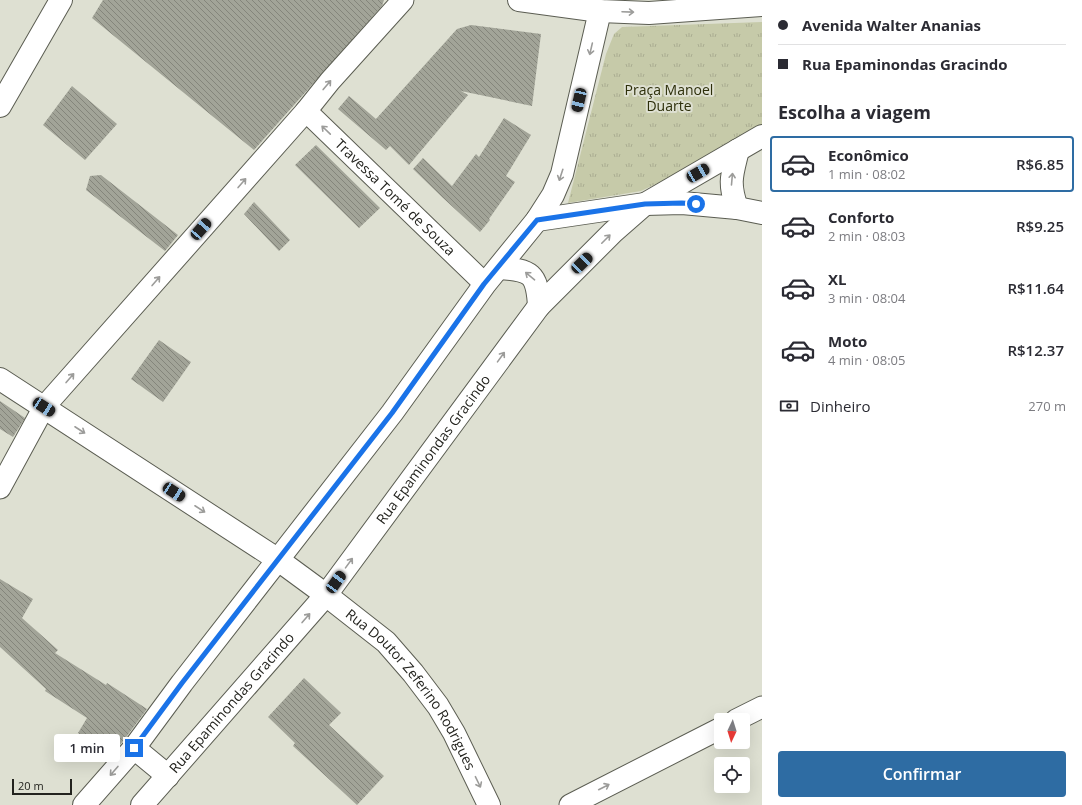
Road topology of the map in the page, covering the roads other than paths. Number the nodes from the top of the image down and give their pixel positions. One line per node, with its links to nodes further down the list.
1 (61, 0): 6 (street)
2 (403, 0): 7 (street, one-way to 2)
3 (519, 0): 5 (street)
4 (762, 5): 5 (street, one-way to 4)
5 (600, 11): 13 (street, one-way to 13)
6 (0, 106)
7 (306, 111): 15 (street, Travessa Tomé de Souza, one-way to 7); 18 (street, one-way to 7)
8 (762, 136): 9 (street, Rua Epaminondas Gracindo)
9 (738, 150): 10 (street, Rua Epaminondas Gracindo); 11 (street, one-way to 9)
10 (645, 204): 11 (street); 13 (street); 16 (street, Rua Epaminondas Gracindo, one-way to 10)
11 (737, 208): 12 (street)
12 (762, 213)
13 (537, 220): 14 (street)
14 (498, 268): 15 (street); 16 (street, one-way to 14)
15 (484, 284): 20 (street)
16 (539, 306): 21 (street, Rua Epaminondas Gracindo, one-way to 16)
17 (0, 379): 18 (street, Rua Doutor Zeferino Rodrigues)
18 (44, 407): 19 (street); 20 (street, Rua Doutor Zeferino Rodrigues, one-way to 20)
19 (0, 488)
20 (277, 559): 21 (street, Rua Doutor Zeferino Rodrigues); 25 (street)
21 (326, 595): 26 (street, Rua Epaminondas Gracindo, one-way to 21); 29 (street, Rua Doutor Zeferino Rodrigues, one-way to 29)
22 (762, 707): 23 (street)
23 (750, 713)
24 (714, 732): 30 (street, one-way to 24)
25 (134, 748): 26 (street); 27 (street, one-way to 27)
26 (168, 776): 28 (street, Rua Epaminondas Gracindo)
27 (84, 805)
28 (142, 805)
29 (489, 805)
30 (570, 805)

